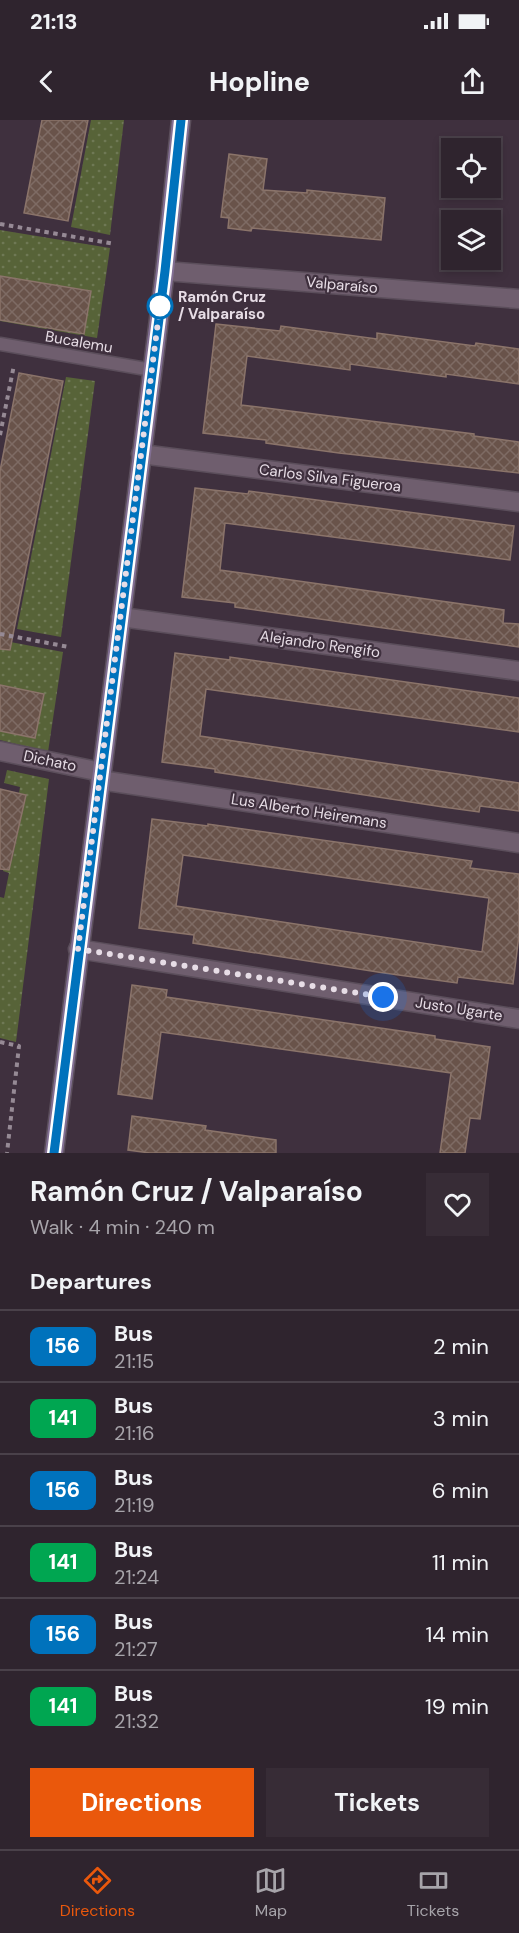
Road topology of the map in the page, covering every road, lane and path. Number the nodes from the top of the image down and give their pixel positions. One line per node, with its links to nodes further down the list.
1 (181, 120): 4 (street)
2 (0, 224): 3 (path)
3 (115, 244)
4 (165, 271): 5 (street, Valparaíso); 8 (street)
5 (519, 299)
6 (0, 344): 8 (lane, Bucalemu)
7 (16, 356): 9 (path)
8 (152, 370): 10 (street)
9 (0, 435)
10 (141, 454): 11 (street, Carlos Silva Figueroa); 12 (street)
11 (519, 502)
12 (120, 617): 15 (street, Alejandro Rengifo); 17 (street)
13 (0, 634): 14 (path)
14 (69, 647)
15 (519, 671)
16 (0, 751): 17 (street, Dichato)
17 (100, 776): 18 (street, Lus Alberto Heiremans); 19 (street)
18 (519, 843)
19 (78, 949): 20 (street, Justo Ugarte); 23 (street)
20 (519, 1019)
21 (0, 1042): 22 (path)
22 (7, 1153)
23 (54, 1153)

